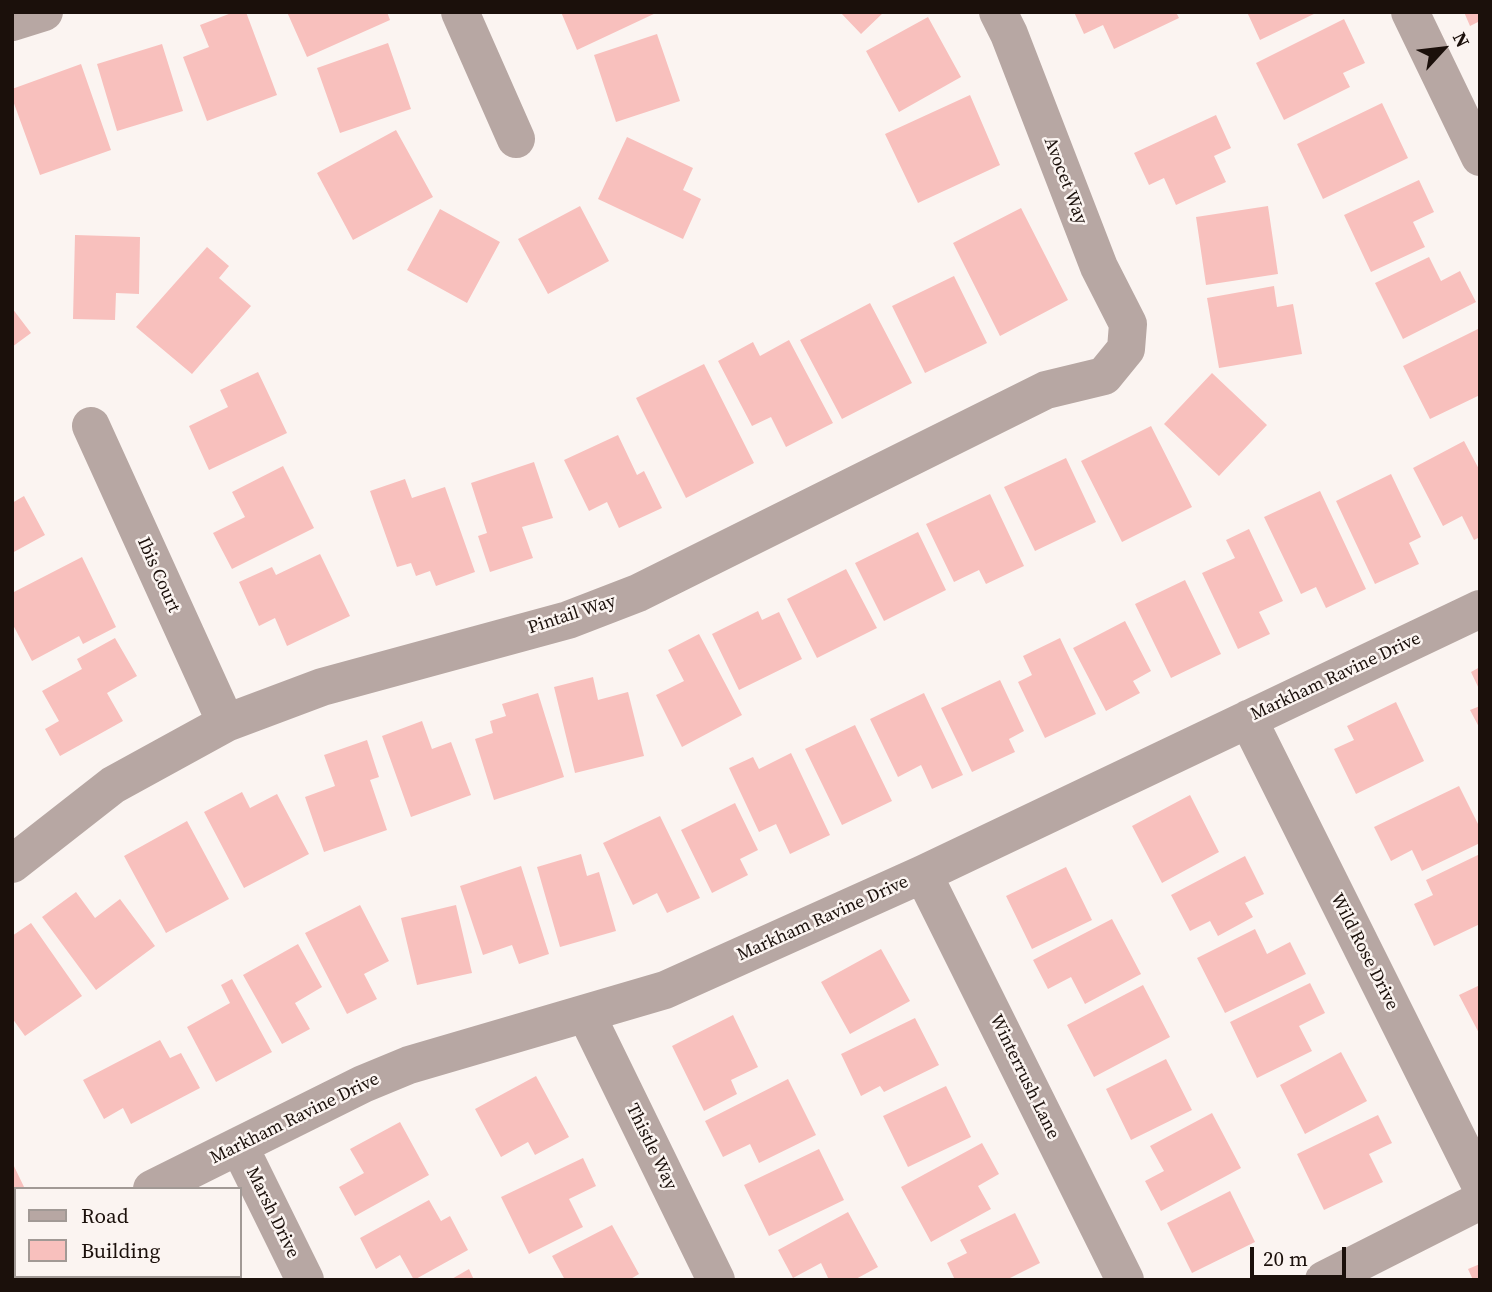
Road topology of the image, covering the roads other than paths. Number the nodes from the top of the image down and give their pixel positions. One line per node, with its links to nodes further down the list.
1 (44, 12): 5 (street)
2 (460, 12): 6 (street)
3 (998, 12): 8 (street, Avocet Way)
4 (1410, 12): 7 (street)
5 (12, 22)
6 (516, 139)
7 (1477, 141)
8 (1126, 349): 12 (street, Pintail Way)
9 (91, 426): 12 (street, Ibis Court)
10 (1480, 609): 11 (street, Markham Ravine Drive)
11 (1248, 719): 14 (street, Markham Ravine Drive); 17 (street, Wild Rose Drive)
12 (226, 723): 13 (street, Pintail Way)
13 (12, 863)
14 (923, 874): 15 (street, Markham Ravine Drive); 22 (street, Winterrush Lane)
15 (586, 1014): 16 (street, Markham Ravine Drive); 21 (street, Thistle Way)
16 (239, 1146): 18 (street, Markham Ravine Drive); 20 (street, Marsh Drive)
17 (1480, 1184)
18 (156, 1187)
19 (1480, 1201): 23 (street)
20 (305, 1280)
21 (716, 1280)
22 (1125, 1280)
23 (1324, 1280)

